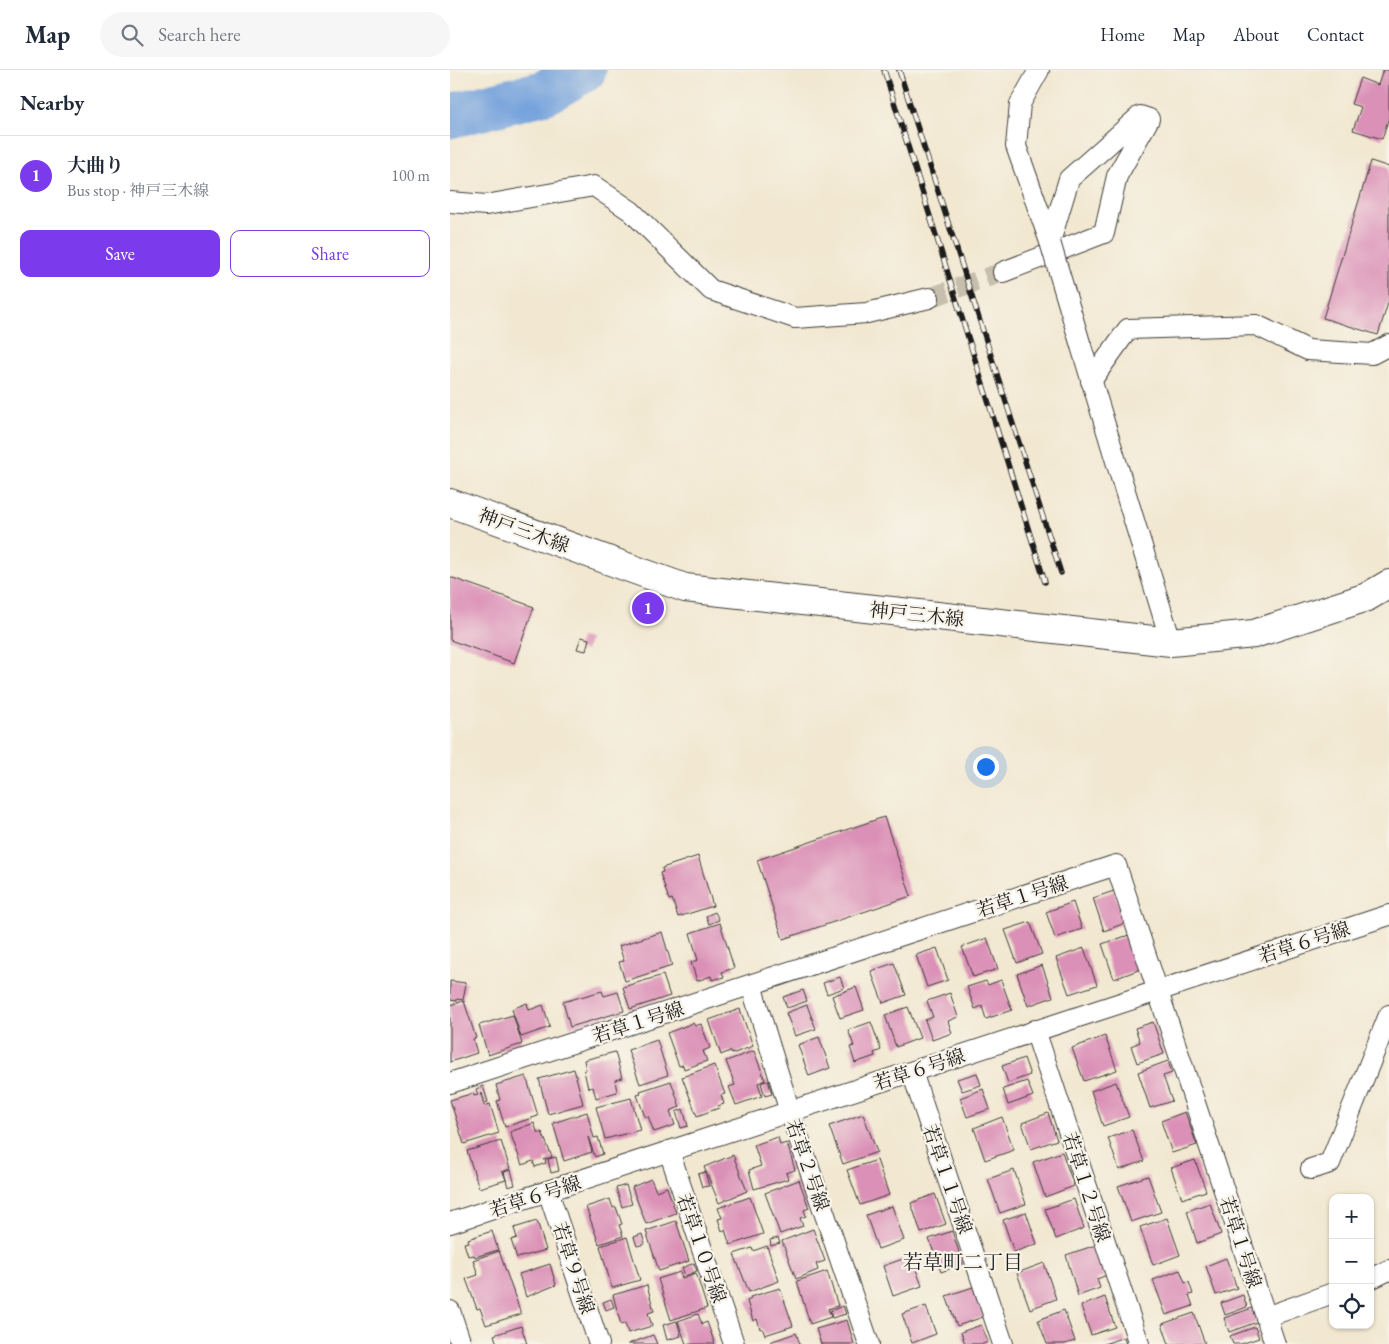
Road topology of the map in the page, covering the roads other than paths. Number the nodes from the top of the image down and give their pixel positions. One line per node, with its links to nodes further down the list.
1 (1039, 70): 3 (street)
2 (450, 202): 5 (street)
3 (1050, 242): 4 (street); 7 (street, bridge)
4 (1003, 272)
5 (928, 298)
6 (1389, 345): 7 (street)
7 (1091, 381): 10 (street)
8 (450, 504): 10 (main road, 神戸三木線)
9 (1389, 584): 10 (main road, 神戸三木線)
10 (1172, 642)
11 (1389, 915): 13 (street, 若草６号線)
12 (751, 985): 13 (street, 若草１号線); 17 (street, 若草１号線); 18 (street, 若草２号線)
13 (1157, 990): 15 (street, 若草６号線); 27 (street, 若草１号線)
14 (1389, 1015): 20 (street)
15 (1035, 1030): 16 (street, 若草６号線); 33 (street, 若草１２号線)
16 (912, 1072): 18 (street, 若草６号線); 32 (street, 若草１１号線)
17 (450, 1083)
18 (790, 1112): 19 (street, 若草６号線); 31 (street, 若草２号線)
19 (669, 1152): 21 (street, 若草６号線); 30 (street, 若草１０号線)
20 (1311, 1169)
21 (548, 1191): 22 (street, 若草６号線); 29 (street, 若草９号線)
22 (450, 1223)
23 (1389, 1270): 24 (street)
24 (1374, 1277)
25 (1329, 1294): 27 (street)
26 (450, 1311): 28 (street)
27 (1266, 1317): 34 (street, 若草１号線)
28 (461, 1344)
29 (599, 1344)
30 (734, 1344)
31 (869, 1344)
32 (1004, 1344)
33 (1139, 1344)
34 (1275, 1344)

